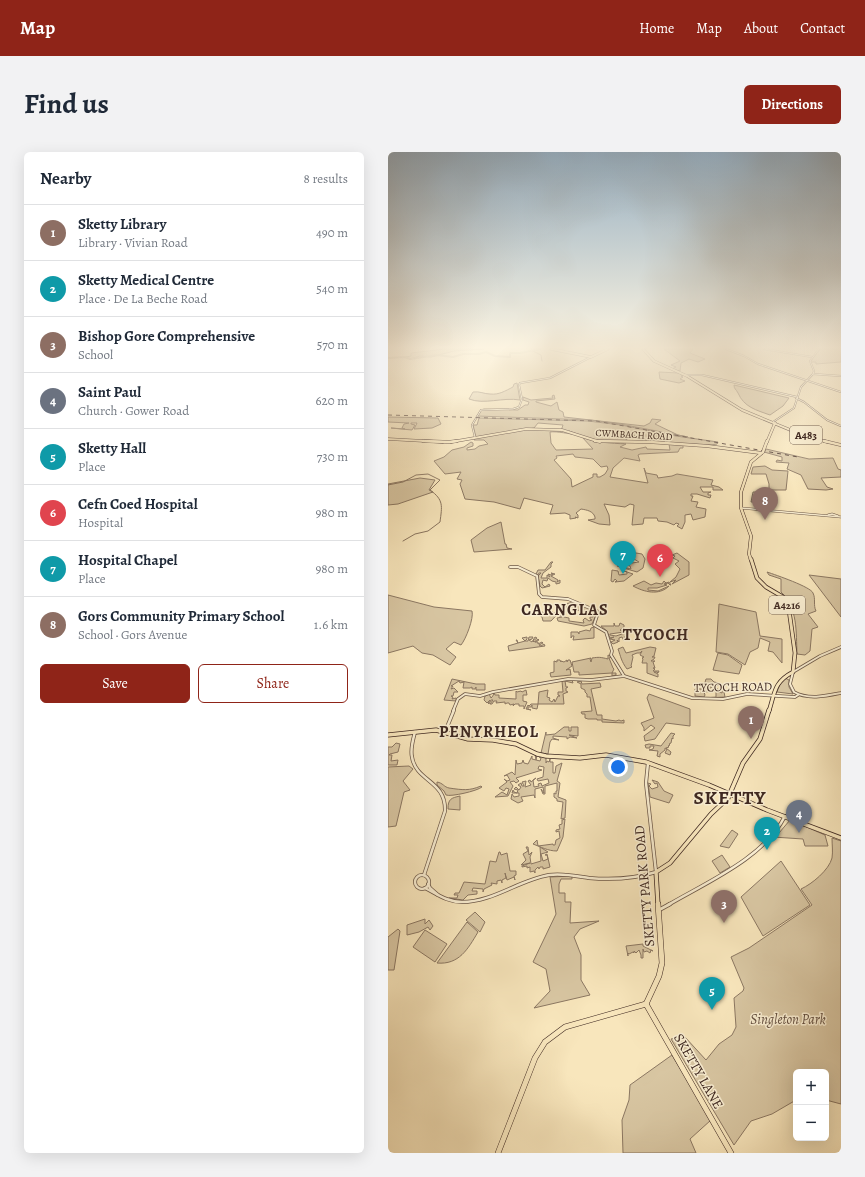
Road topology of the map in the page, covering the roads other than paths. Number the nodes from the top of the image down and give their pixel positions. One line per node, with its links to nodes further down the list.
1 (521, 396): 7 (street)
2 (719, 396): 5 (main road, A483)
3 (792, 396): 4 (street)
4 (797, 397): 5 (street); 6 (street)
5 (774, 423): 9 (main road, A483); 9 (main road, A483); 10 (main road, A4216)
6 (841, 426)
7 (475, 438): 8 (main road, CWMBACH ROAD); 10 (main road, CWMBACH ROAD)
8 (388, 439)
9 (841, 444)
10 (763, 451): 11 (main road, A4216)
11 (741, 508): 12 (street); 15 (main road, A4216)
12 (841, 517)
13 (510, 567): 18 (street)
14 (841, 647): 16 (street)
15 (795, 664): 16 (street); 17 (main road, A4216)
16 (801, 668): 17 (street)
17 (794, 671): 20 (main road); 21 (street)
18 (624, 676): 20 (street, TYCOCH ROAD); 23 (street)
19 (841, 693): 21 (street, TYCOCH ROAD)
20 (774, 695): 21 (street, TYCOCH ROAD); 26 (main road)
21 (798, 695)
22 (415, 732): 23 (main road); 24 (main road); 30 (street)
23 (445, 732): 25 (main road)
24 (388, 735)
25 (648, 763): 26 (main road); 29 (street, SKETTY PARK ROAD)
26 (729, 794): 27 (main road); 29 (main road)
27 (785, 816): 28 (main road); 34 (street)
28 (841, 838)
29 (656, 872): 33 (street); 34 (main road, SKETTY PARK ROAD)
30 (424, 875): 31 (street); 32 (street)
31 (428, 884): 32 (street); 33 (street)
32 (425, 888): 33 (street)
33 (444, 899)
34 (658, 911): 35 (main road, SKETTY PARK ROAD)
35 (646, 1004): 36 (main road, SKETTY LANE); 37 (main road)
36 (731, 1152)
37 (498, 1153)

